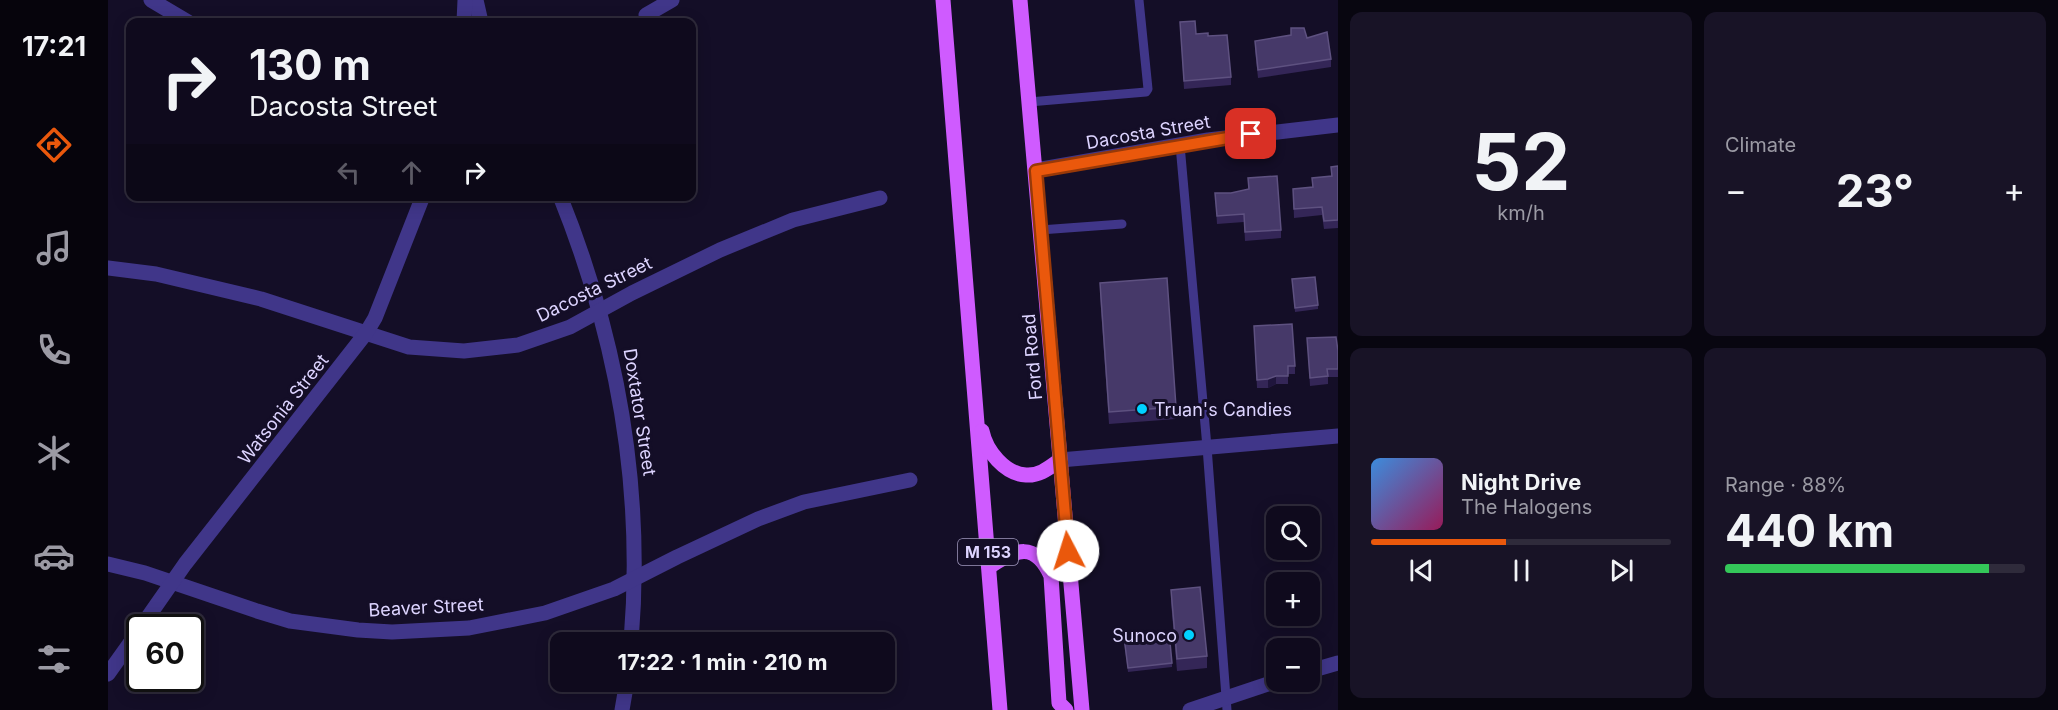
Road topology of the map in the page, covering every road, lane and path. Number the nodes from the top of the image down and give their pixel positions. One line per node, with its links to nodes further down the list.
1 (151, 0): 10 (street)
2 (465, 0): 11 (street)
3 (476, 0): 12 (street)
4 (672, 0): 9 (street)
5 (943, 0): 25 (main road, M 153)
6 (1020, 0): 7 (lane); 13 (main road, Ford Road)
7 (1025, 0)
8 (1139, 0): 13 (lane)
9 (646, 15)
10 (181, 18)
11 (464, 18)
12 (480, 18)
13 (1029, 102): 16 (main road, Ford Road)
14 (1338, 125): 15 (street, Dacosta Street)
15 (1180, 146): 16 (street, Dacosta Street); 27 (lane)
16 (1036, 171): 21 (main road, Ford Road)
17 (880, 198): 23 (street, Dacosta Street)
18 (421, 201): 24 (street, Watsonia Street)
19 (562, 201): 23 (street, Doxtator Street)
20 (1122, 224): 21 (lane)
21 (1040, 230): 28 (main road, Ford Road)
22 (108, 268): 24 (street, Dacosta Street)
23 (600, 310): 24 (street, Dacosta Street); 32 (street, Doxtator Street)
24 (366, 333): 33 (street, Watsonia Street)
25 (975, 393): 28 (main road); 31 (main road, M 153)
26 (1338, 436): 27 (street)
27 (1207, 447): 28 (street); 42 (lane)
28 (1060, 460): 46 (main road, Ford Road)
29 (910, 480): 32 (street, Beaver Street)
30 (108, 564): 33 (street, Beaver Street)
31 (989, 567): 44 (main road, M 153); 45 (main road)
32 (634, 578): 33 (street, Beaver Street); 35 (street, Doxtator Street)
33 (172, 582): 34 (street, Watsonia Street)
34 (150, 614)
35 (632, 632)
36 (126, 648): 39 (street, Watsonia Street)
37 (1338, 663): 38 (street)
38 (1320, 668)
39 (108, 674)
40 (1266, 686): 42 (street)
41 (625, 692): 43 (street)
42 (1227, 704): 47 (street)
43 (622, 710)
44 (1000, 710)
45 (1066, 710)
46 (1082, 710)
47 (1190, 710)

